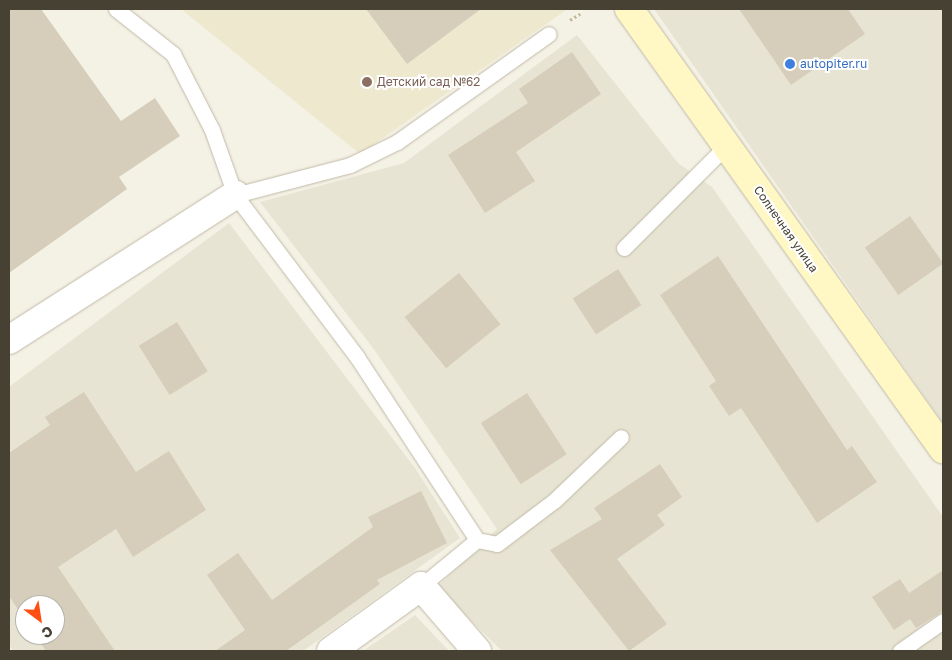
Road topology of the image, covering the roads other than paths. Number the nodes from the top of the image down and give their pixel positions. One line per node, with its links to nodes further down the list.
1 (116, 9): 5 (lane)
2 (629, 9): 4 (main road, Солнечная улица)
3 (548, 34): 5 (lane)
4 (727, 145): 6 (lane); 9 (main road, Солнечная улица)
5 (235, 195): 7 (street); 10 (lane)
6 (624, 248)
7 (9, 340)
8 (621, 437): 10 (lane)
9 (943, 449)
10 (477, 540): 11 (lane)
11 (421, 586): 13 (street); 14 (street)
12 (943, 621): 15 (lane)
13 (331, 651)
14 (477, 651)
15 (900, 651)

